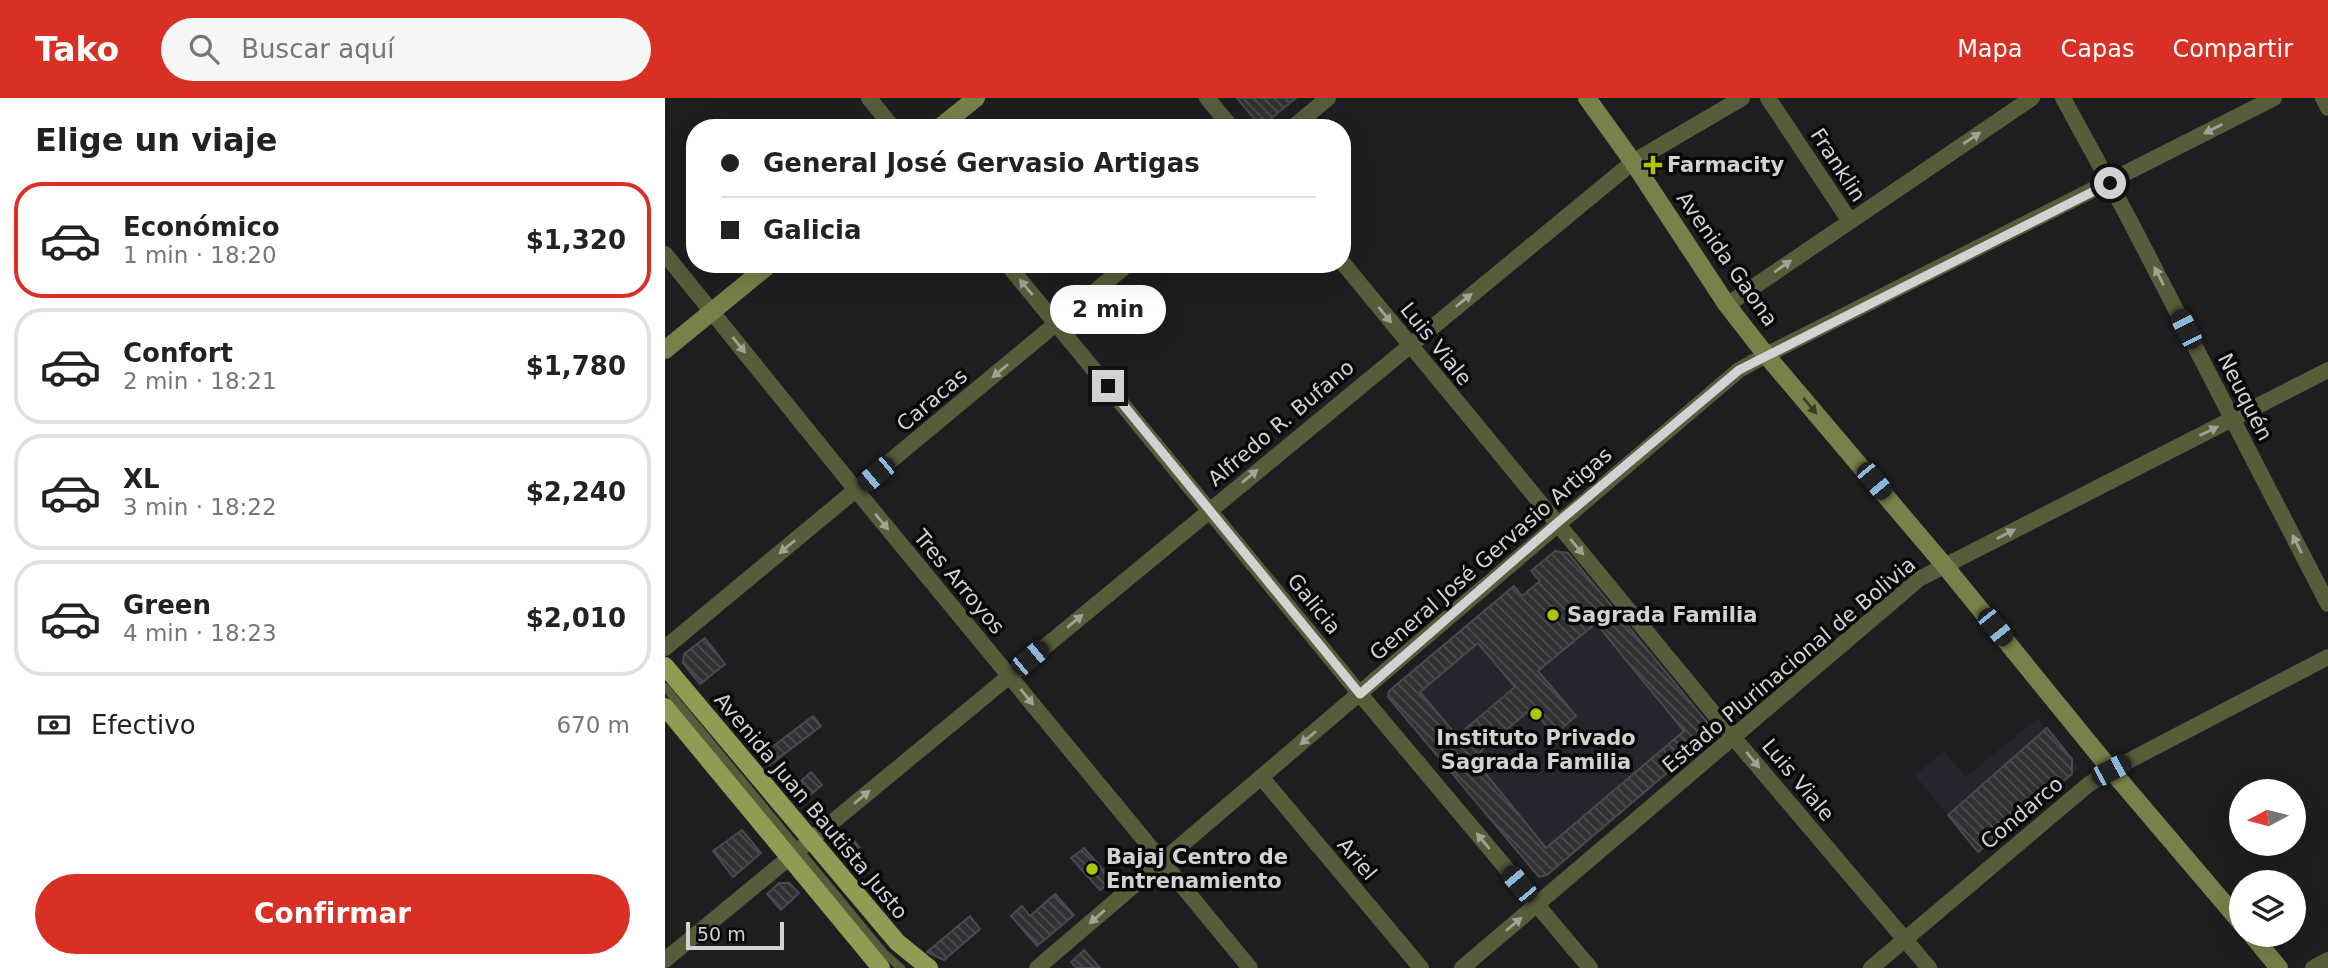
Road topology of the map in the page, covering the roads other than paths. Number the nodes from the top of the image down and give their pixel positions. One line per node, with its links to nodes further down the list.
1 (869, 98): 13 (street)
2 (976, 98): 14 (main road)
3 (1207, 98): 15 (street)
4 (1328, 98): 16 (street)
5 (1587, 98): 17 (main road, Avenida Gaona)
6 (1742, 98): 17 (street, Alfredo R. Bufano)
7 (1768, 98): 19 (street, Franklin)
8 (2032, 98): 19 (street, one-way to 8)
9 (2063, 98): 18 (street, Neuquén)
10 (2274, 98): 18 (street, General José Gervasio Artigas, one-way to 18)
11 (2323, 98): 12 (street)
12 (2328, 108)
13 (886, 119)
14 (950, 119)
15 (1224, 119)
16 (1302, 119)
17 (1633, 162): 25 (main road, Avenida Gaona); 28 (street, Alfredo R. Bufano, one-way to 17)
18 (2110, 183): 30 (street, General José Gervasio Artigas); 32 (street, Neuquén, one-way to 18)
19 (1849, 220): 25 (street, one-way to 19)
20 (665, 254): 26 (street, Tres Arroyos)
21 (759, 273): 26 (main road)
22 (1014, 273): 27 (street, Galicia, one-way to 22)
23 (1117, 273): 27 (street, Caracas)
24 (1351, 273): 28 (street, Luis Viale, one-way to 28)
25 (1727, 304): 30 (main road, Avenida Gaona)
26 (712, 311): 29 (main road); 33 (street, Tres Arroyos, one-way to 33)
27 (1056, 324): 33 (street, Caracas, one-way to 33); 34 (street, Galicia)
28 (1409, 344): 34 (street, Alfredo R. Bufano, one-way to 28); 35 (street, Luis Viale)
29 (665, 350)
30 (1766, 355): 35 (street, General José Gervasio Artigas); 36 (main road, Avenida Gaona, one-way to 36)
31 (2328, 370): 32 (street, Estado Plurinacional de Bolivia)
32 (2233, 419): 36 (street, Estado Plurinacional de Bolivia, one-way to 32); 37 (street, Neuquén, one-way to 32)
33 (856, 490): 38 (street, Caracas, one-way to 38); 41 (street, Tres Arroyos, one-way to 41)
34 (1210, 509): 41 (street, Alfredo R. Bufano, one-way to 34); 43 (street, Galicia)
35 (1557, 523): 43 (street, General José Gervasio Artigas); 45 (street, Luis Viale, one-way to 45)
36 (1945, 566): 45 (street, Estado Plurinacional de Bolivia); 46 (main road, Avenida Gaona)
37 (2328, 604)
38 (665, 648)
39 (2328, 657): 46 (street, Condarco)
40 (665, 666): 48 (main road, Avenida Juan Bautista Justo)
41 (1009, 675): 48 (street, Alfredo R. Bufano, one-way to 41); 49 (street, Tres Arroyos, one-way to 49)
42 (665, 687): 48 (lane)
43 (1360, 694): 47 (street, General José Gervasio Artigas, one-way to 47); 50 (street, Galicia, one-way to 43)
44 (665, 707): 48 (main road, Avenida Juan Bautista Justo)
45 (1734, 738): 50 (street, Estado Plurinacional de Bolivia); 52 (street, Luis Viale, one-way to 52)
46 (2111, 770): 51 (main road, Avenida Gaona); 52 (street, Condarco)
47 (1262, 778): 49 (street, General José Gervasio Artigas); 61 (street, Ariel)
48 (799, 849): 54 (street, Alfredo R. Bufano); 56 (main road, Avenida Juan Bautista Justo); 57 (lane); 58 (main road, Avenida Juan Bautista Justo)
49 (1162, 861): 59 (street, General José Gervasio Artigas, one-way to 59); 60 (street, Tres Arroyos)
50 (1536, 905): 62 (street, Estado Plurinacional de Bolivia, one-way to 50); 63 (street, Galicia)
51 (2229, 909)
52 (1905, 939): 64 (street, Condarco); 65 (street, Luis Viale)
53 (2262, 947): 66 (main road)
54 (665, 960)
55 (2328, 960): 67 (street)
56 (881, 968)
57 (901, 968)
58 (929, 968)
59 (1037, 968)
60 (1250, 968)
61 (1421, 968)
62 (1462, 968)
63 (1590, 968)
64 (1871, 968)
65 (1929, 968)
66 (2279, 968)
67 (2313, 968)

